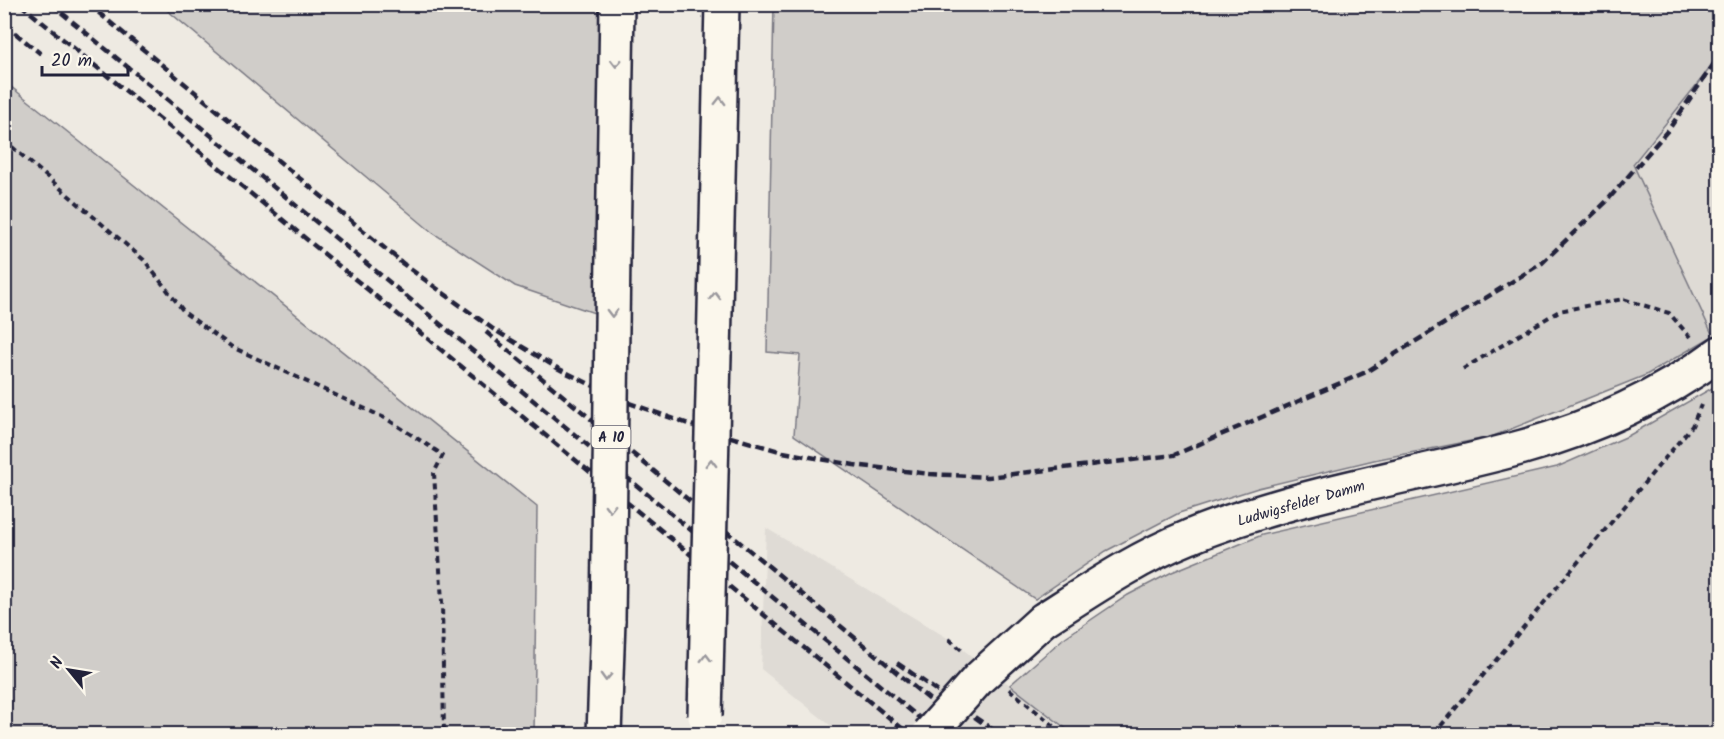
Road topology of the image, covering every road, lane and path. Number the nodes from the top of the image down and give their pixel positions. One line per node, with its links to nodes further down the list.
1 (617, 4): 8 (main road, A 10, one-way to 8, bridge)
2 (722, 4): 6 (main road, one-way to 2, bridge)
3 (4, 140): 7 (path)
4 (1715, 357): 5 (path); 9 (main road, Ludwigsfelder Damm, bridge); 10 (path)
5 (1463, 369)
6 (705, 725)
7 (444, 735)
8 (604, 735)
9 (929, 735)
10 (1434, 735)

